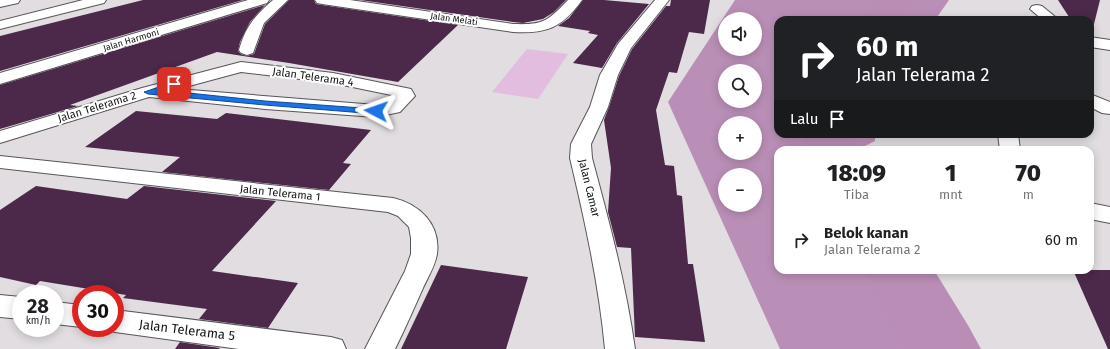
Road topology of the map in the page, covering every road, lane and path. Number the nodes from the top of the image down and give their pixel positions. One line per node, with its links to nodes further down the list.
1 (13, 0): 8 (street)
2 (99, 0): 11 (street)
3 (262, 0): 15 (street, Jalan Harmoni)
4 (281, 0): 14 (street)
5 (322, 0): 6 (street, Jalan Melati)
6 (575, 0)
7 (662, 0): 29 (street, Jalan Camar)
8 (0, 4)
9 (1037, 9): 10 (street)
10 (1047, 16)
11 (0, 25)
12 (1094, 43): 13 (street)
13 (1110, 45)
14 (244, 58): 16 (street, Jalan Telerama 2); 16 (street, Jalan Telerama 4)
15 (0, 79)
16 (148, 92): 20 (street, Jalan Telerama 2)
17 (1094, 102): 18 (street)
18 (1110, 110): 19 (street)
19 (1094, 112)
20 (0, 137)
21 (0, 162): 28 (street, Jalan Telerama 1)
22 (1094, 212): 23 (street)
23 (1110, 215)
24 (0, 306): 25 (street)
25 (12, 307)
26 (124, 322): 27 (street, Jalan Telerama 5)
27 (331, 349)
28 (380, 349)
29 (620, 349)

